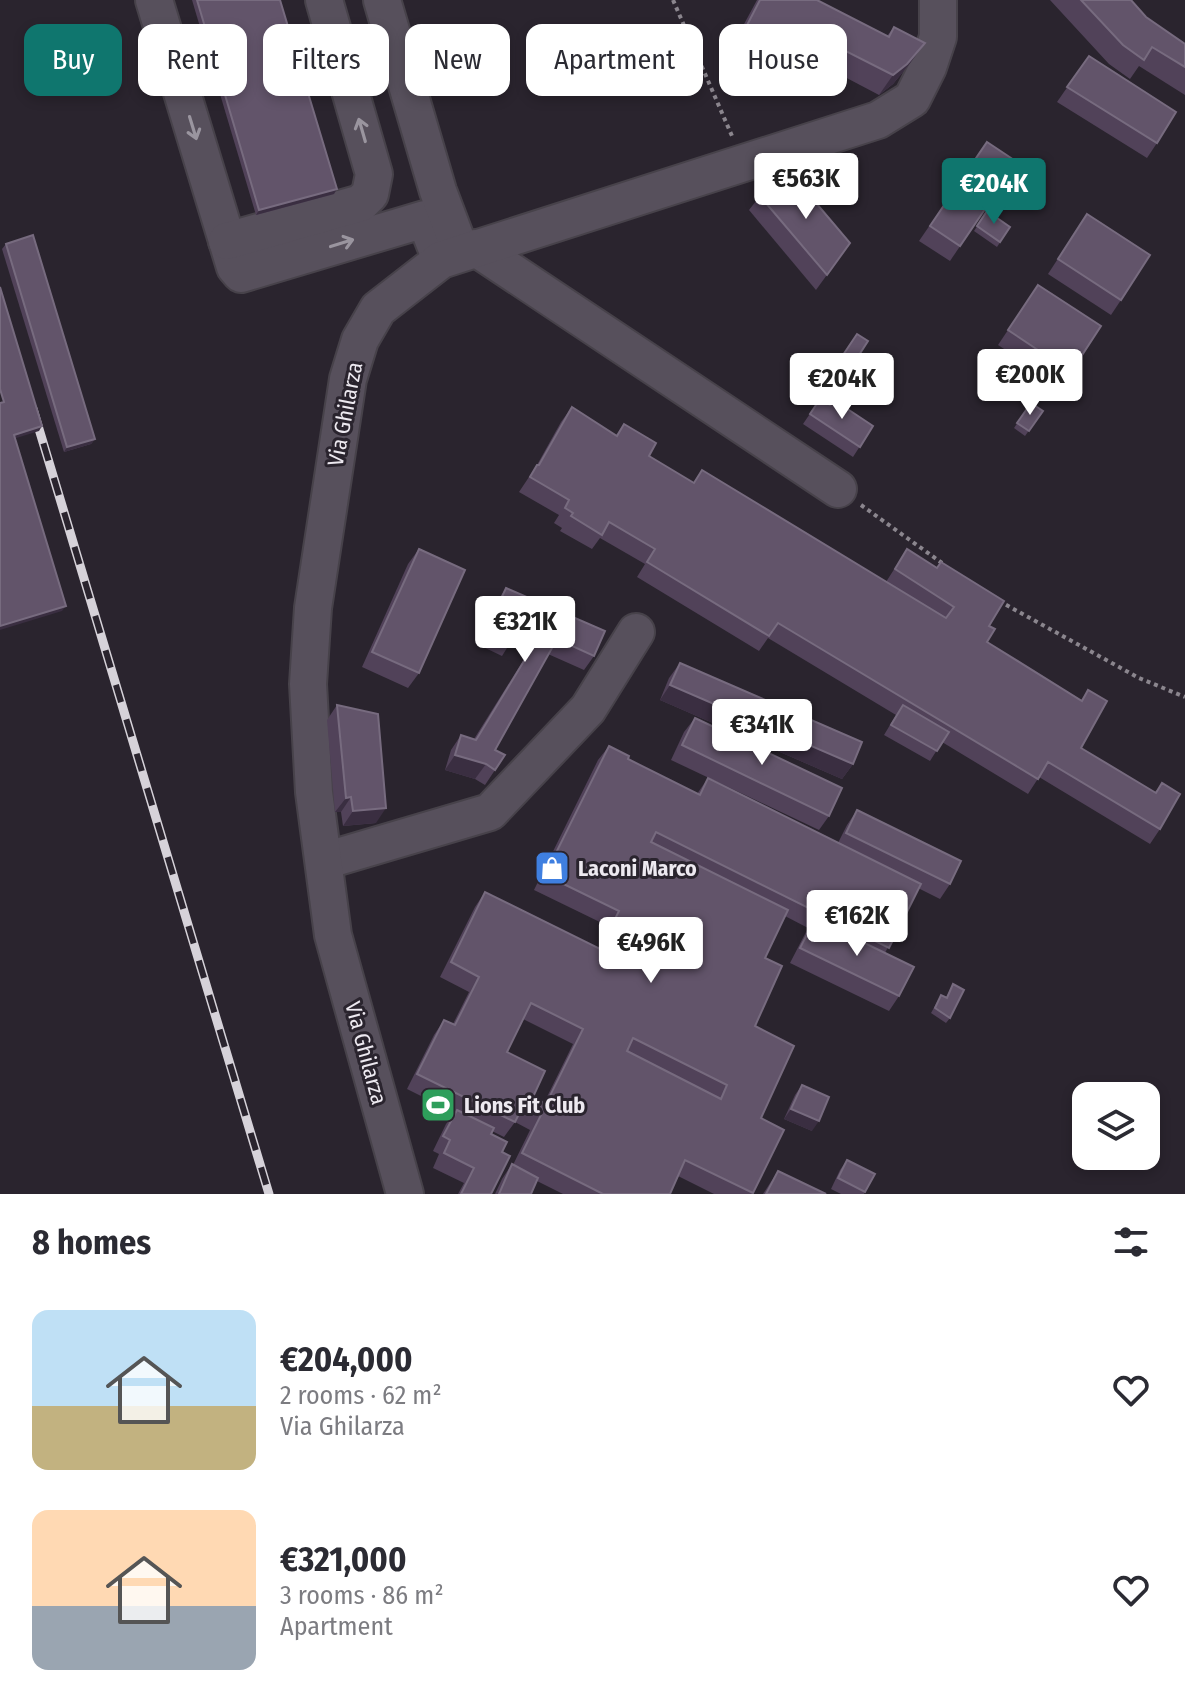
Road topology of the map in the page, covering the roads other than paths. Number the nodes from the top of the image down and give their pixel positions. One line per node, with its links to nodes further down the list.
1 (154, 0): 5 (street, one-way to 5)
2 (324, 0): 5 (street, one-way to 2)
3 (382, 0): 6 (street)
4 (938, 0): 6 (street, Via Ghilarza)
5 (227, 241): 6 (street, one-way to 6)
6 (459, 254): 7 (street); 9 (street, Via Ghilarza)
7 (838, 489)
8 (636, 632): 9 (street)
9 (324, 861): 10 (street, Via Ghilarza)
10 (405, 1194)

